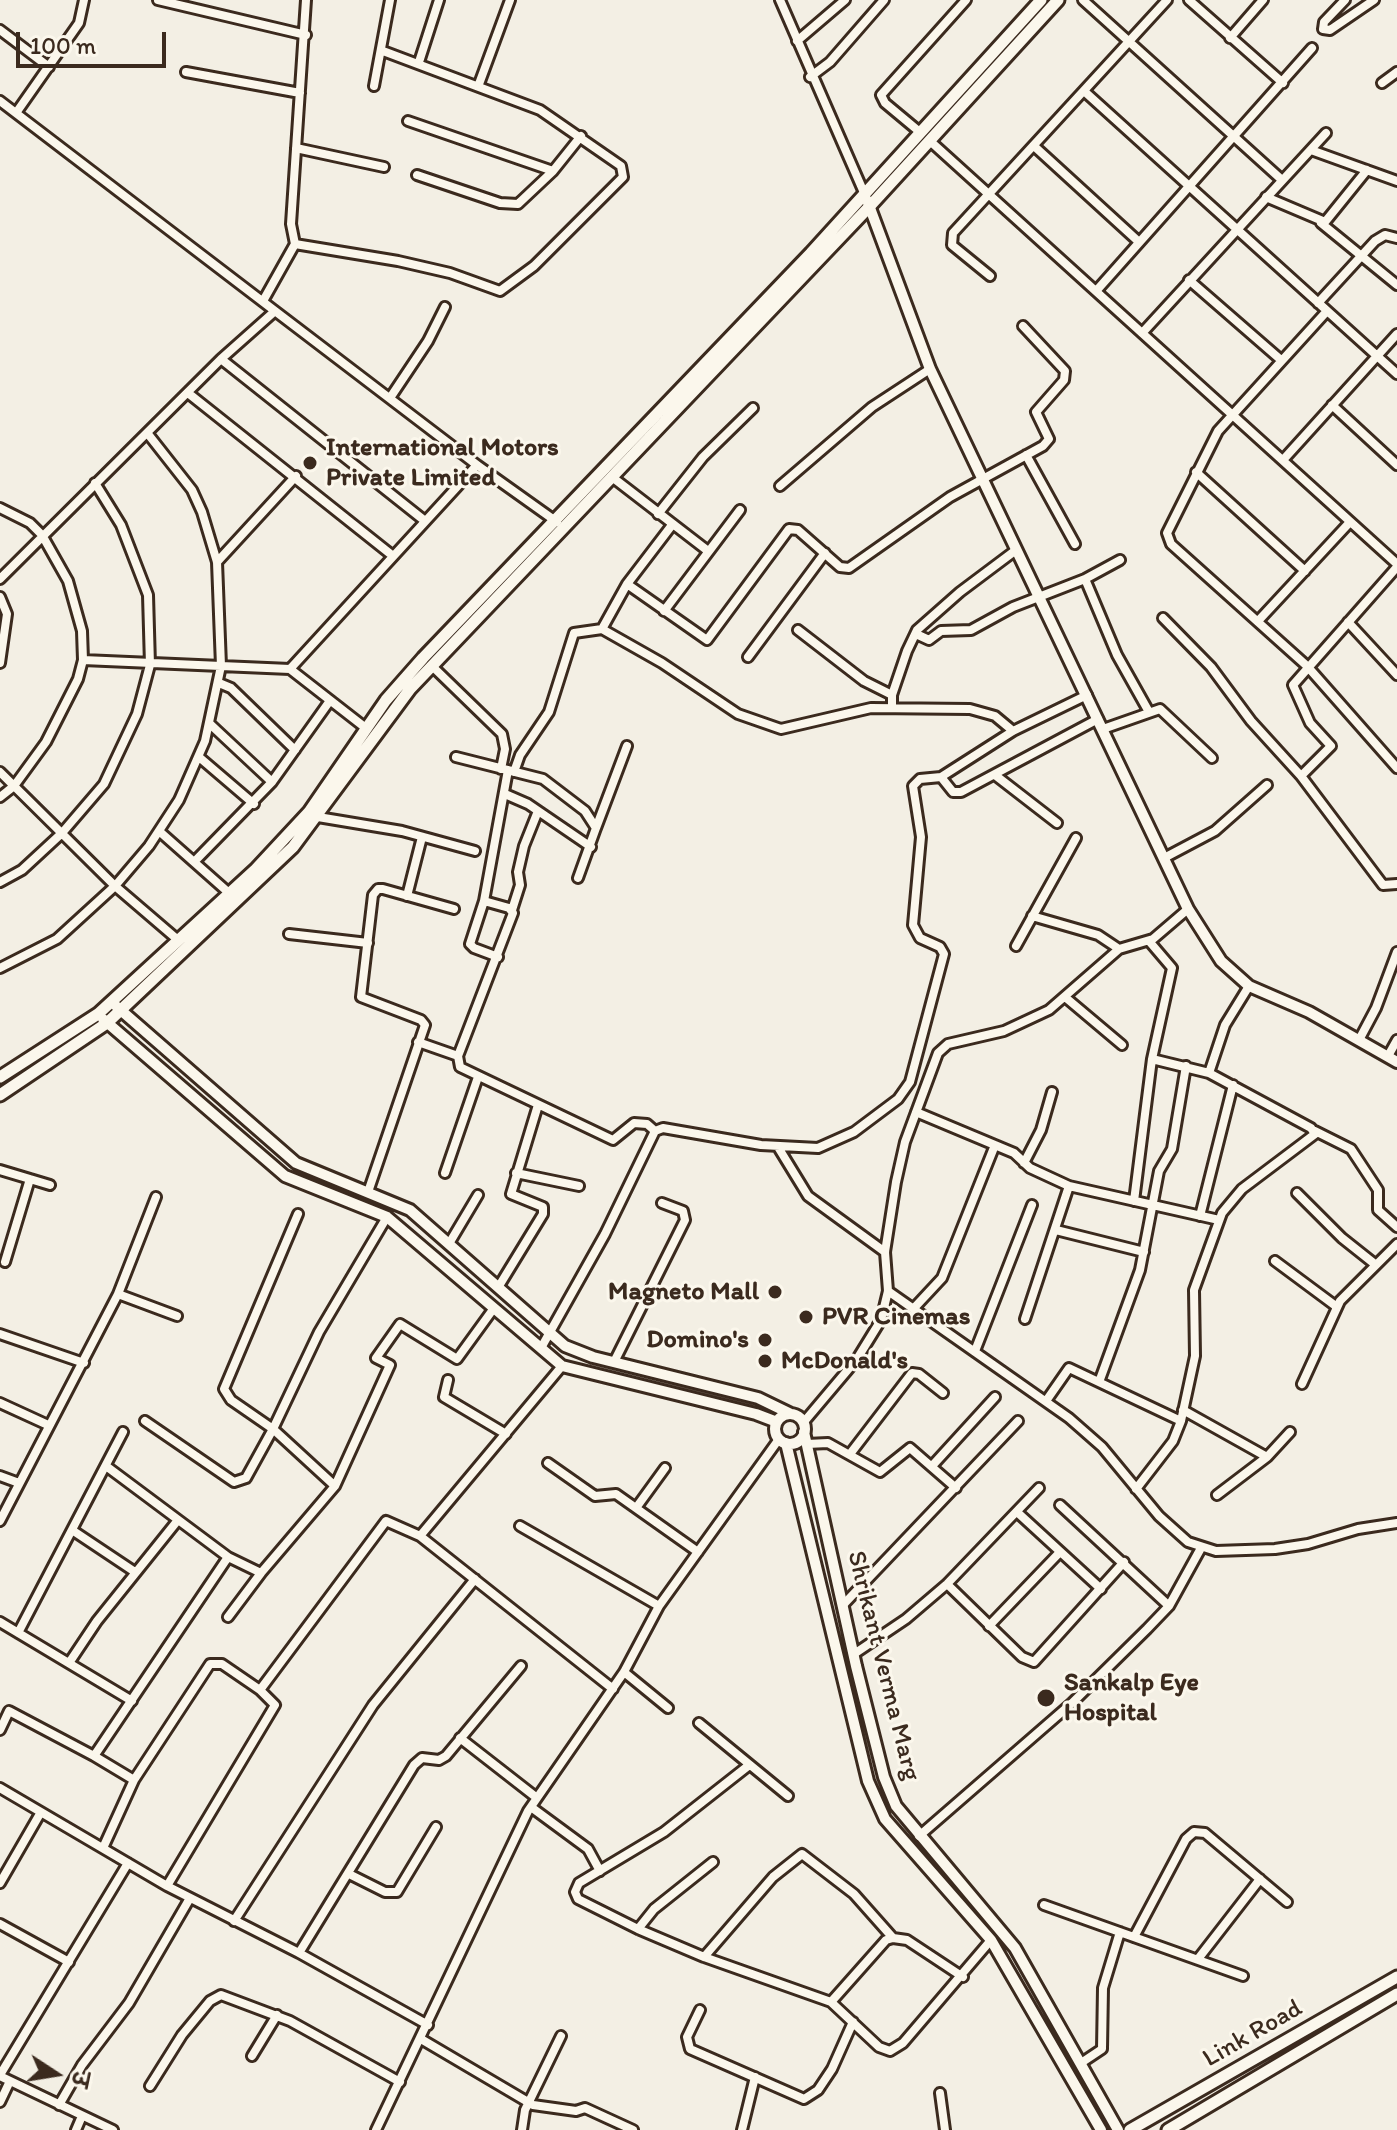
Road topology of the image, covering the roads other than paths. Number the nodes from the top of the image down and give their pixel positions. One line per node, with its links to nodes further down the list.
1 (84, 0): 28 (street)
2 (158, 0): 19 (street)
3 (306, 0): 21 (street)
4 (390, 0): 26 (street)
5 (439, 0): 27 (street)
6 (510, 0): 34 (street)
7 (781, 0): 23 (street)
8 (845, 0): 23 (street)
9 (884, 0): 31 (street)
10 (966, 0): 44 (street)
11 (1041, 0): 44 (main road)
12 (1058, 0): 44 (main road)
13 (1083, 0): 24 (street)
14 (1167, 0): 24 (street)
15 (1189, 0): 22 (street)
16 (1263, 0): 22 (street)
17 (1345, 0): 18 (street)
18 (1374, 0)
19 (208, 5): 21 (street)
20 (0, 30): 28 (street)
21 (306, 35): 37 (street)
22 (1230, 38): 32 (street)
23 (797, 41): 31 (street)
24 (1130, 41): 36 (street); 42 (street)
25 (1312, 48): 32 (street)
26 (383, 51): 27 (street); 35 (street)
27 (419, 62): 34 (street)
28 (49, 67): 39 (street)
29 (186, 72): 37 (street)
30 (1397, 72): 33 (street)
31 (810, 77): 57 (street)
32 (1283, 83): 42 (street)
33 (1382, 83)
34 (479, 84): 43 (street)
35 (374, 86)
36 (1084, 91): 45 (street); 54 (street)
37 (300, 93): 46 (street)
38 (0, 101): 39 (street)
39 (16, 113): 68 (street)
40 (408, 121): 50 (street)
41 (1326, 133): 47 (street)
42 (1235, 135): 52 (street); 54 (street)
43 (581, 136): 50 (street); 62 (street)
44 (925, 137): 55 (street); 57 (main road)
45 (1034, 146): 55 (street); 61 (street)
46 (296, 148): 48 (street); 62 (street)
47 (1311, 150): 49 (street); 52 (street)
48 (384, 167)
49 (1367, 170): 53 (street); 58 (street)
50 (553, 171): 51 (street)
51 (417, 175)
52 (1282, 180): 56 (street)
53 (1397, 181)
54 (1189, 187): 59 (street); 61 (street)
55 (990, 194): 64 (street); 67 (street)
56 (1266, 197): 58 (street); 59 (street)
57 (867, 200): 79 (street); 93 (main road); 101 (main road)
58 (1321, 223): 63 (street)
59 (1235, 229): 65 (street); 69 (street)
60 (1397, 238): 63 (street)
61 (1139, 242): 67 (street)
62 (295, 244): 68 (street)
63 (1362, 254): 66 (street); 69 (street)
64 (990, 276)
65 (1189, 280): 74 (street); 78 (street)
66 (1397, 285)
67 (1097, 290): 74 (street)
68 (263, 301): 71 (street)
69 (1318, 303): 72 (street)
70 (445, 307): 82 (street)
71 (275, 311): 77 (street); 82 (street)
72 (1327, 311): 76 (street); 78 (street)
73 (1023, 326): 87 (street)
74 (1144, 331): 85 (street)
75 (1397, 334): 76 (street)
76 (1376, 356): 80 (street); 83 (street)
77 (221, 359): 81 (street); 100 (street)
78 (1281, 360): 85 (street)
79 (930, 369): 94 (street); 96 (street)
80 (1397, 374)
81 (188, 393): 86 (street); 92 (street)
82 (390, 398): 89 (street)
83 (1332, 405): 88 (street); 90 (street)
84 (753, 408): 99 (street)
85 (1233, 413): 88 (street); 91 (street)
86 (148, 434): 95 (street); 111 (street)
87 (1026, 455): 94 (street); 105 (street)
88 (1283, 460): 102 (street)
89 (477, 465): 100 (street); 101 (street)
90 (1397, 465)
91 (1196, 472): 113 (street); 121 (street)
92 (296, 476): 109 (street); 111 (street)
93 (612, 477): 99 (street); 131 (main road)
94 (980, 478): 106 (street); 108 (street)
95 (95, 483): 104 (street); 129 (street)
96 (780, 486)
97 (0, 508): 104 (street)
98 (740, 510): 107 (street)
99 (658, 514): 103 (street)
100 (425, 521): 109 (street)
101 (557, 522): 143 (main road)
102 (1350, 522): 112 (street); 113 (street)
103 (672, 525): 107 (street); 116 (street)
104 (42, 535): 114 (street); 127 (street)
105 (1075, 544)
106 (1016, 550): 117 (street); 125 (street)
107 (708, 551): 119 (street)
108 (825, 553): 119 (street); 126 (street)
109 (393, 556): 133 (street)
110 (1120, 560): 115 (street)
111 (217, 562): 130 (street)
112 (1397, 566): 122 (street)
113 (1305, 571): 121 (street)
114 (0, 579)
115 (1085, 579): 117 (street); 140 (street)
116 (627, 584): 119 (street); 123 (street)
117 (1041, 596): 125 (street); 137 (street)
118 (0, 597): 128 (street)
119 (664, 611)
120 (1163, 618): 154 (street)
121 (1259, 620): 132 (street)
122 (1348, 622): 132 (street); 134 (street)
123 (602, 629): 139 (street); 151 (street)
124 (798, 630): 136 (street)
125 (916, 634): 136 (street)
126 (748, 657)
127 (83, 660): 129 (street); 158 (street)
128 (0, 663)
129 (150, 665): 130 (street); 167 (street)
130 (221, 666): 133 (street); 135 (street)
131 (432, 666): 151 (street); 163 (main road)
132 (1307, 666): 150 (street); 154 (street)
133 (290, 669): 138 (street)
134 (1397, 675)
135 (219, 683): 141 (street); 146 (street)
136 (892, 695): 139 (street)
137 (1087, 695): 142 (street); 144 (street)
138 (329, 702): 143 (street); 146 (street)
139 (892, 706): 144 (street)
140 (1149, 712): 142 (street); 149 (street)
141 (210, 724): 147 (street); 156 (street)
142 (1100, 724): 153 (street); 172 (street)
143 (367, 729): 178 (main road)
144 (1013, 731): 155 (street)
145 (627, 746): 165 (street)
146 (295, 750): 156 (street)
147 (199, 757): 161 (street); 166 (street)
148 (456, 757): 151 (street)
149 (1212, 758)
150 (1397, 768)
151 (508, 770): 159 (street); 165 (street)
152 (0, 772): 158 (street)
153 (995, 775): 155 (street); 164 (street)
154 (1301, 776): 176 (street)
155 (941, 777): 219 (street)
156 (272, 782): 161 (street)
157 (1267, 785): 172 (street)
158 (14, 786): 160 (street); 167 (street)
159 (505, 794): 162 (street); 180 (street)
160 (0, 797)
161 (254, 804): 173 (street)
162 (538, 811): 170 (street); 183 (street)
163 (318, 817): 168 (street); 197 (main road)
164 (1057, 823)
165 (596, 828): 170 (street)
166 (159, 831): 173 (street); 177 (street)
167 (62, 833): 175 (street); 177 (street)
168 (422, 837): 171 (street); 179 (street)
169 (1076, 838): 184 (street)
170 (591, 847): 174 (street)
171 (475, 851)
172 (1164, 858): 182 (street)
173 (194, 862): 178 (street)
174 (578, 878)
175 (0, 882)
176 (1397, 884)
177 (115, 886): 186 (street); 193 (street)
178 (229, 893): 186 (main road)
179 (407, 896): 181 (street); 188 (street)
180 (484, 901): 183 (street); 192 (street)
181 (454, 909)
182 (1188, 909): 187 (street); 194 (street)
183 (512, 910): 192 (street)
184 (1032, 916): 189 (street); 190 (street)
185 (289, 934): 188 (street)
186 (178, 940): 196 (main road)
187 (1149, 941): 190 (street); 205 (street)
188 (368, 943): 202 (street)
189 (1016, 946)
190 (1119, 949): 195 (street)
191 (1397, 952): 200 (street)
192 (498, 957): 204 (street)
193 (0, 968)
194 (1249, 986): 200 (street); 208 (street)
195 (1065, 997): 203 (street); 215 (street)
196 (111, 1002): 197 (street); 198 (main road)
197 (121, 1010): 199 (main road); 228 (street)
198 (98, 1014): 199 (street); 209 (main road)
199 (107, 1023): 213 (main road); 238 (street)
200 (1359, 1040): 206 (street)
201 (1397, 1040): 206 (street)
202 (418, 1042): 204 (street); 228 (street)
203 (1122, 1045)
204 (458, 1056): 210 (street)
205 (1152, 1059): 207 (street); 232 (street)
206 (1392, 1059)
207 (1186, 1066): 208 (street); 235 (street)
208 (1209, 1073): 211 (street)
209 (0, 1077)
210 (478, 1077): 214 (street); 222 (street)
211 (1233, 1085): 217 (street); 237 (street)
212 (1052, 1092): 220 (street)
213 (0, 1095)
214 (538, 1105): 216 (street); 223 (street)
215 (916, 1112): 218 (street); 244 (street)
216 (655, 1131): 219 (street); 258 (street)
217 (1315, 1131): 239 (street); 240 (street)
218 (995, 1145): 220 (street); 252 (street)
219 (778, 1147): 244 (street)
220 (1024, 1163): 227 (street)
221 (0, 1170): 224 (street)
222 (445, 1173)
223 (516, 1173): 226 (street); 249 (street)
224 (30, 1179): 225 (street); 247 (street)
225 (50, 1185)
226 (579, 1186)
227 (1069, 1186): 232 (street); 241 (street)
228 (368, 1192): 242 (street)
229 (1297, 1193): 248 (street)
230 (478, 1195): 242 (street)
231 (156, 1197): 251 (street)
232 (1134, 1201): 235 (street)
233 (662, 1203): 261 (street)
234 (1032, 1205): 260 (street)
235 (1153, 1206): 237 (street); 245 (street)
236 (298, 1214): 279 (street)
237 (1200, 1216): 239 (street)
238 (387, 1217): 254 (street); 279 (street)
239 (1219, 1220): 271 (street)
240 (1397, 1227)
241 (1056, 1230): 245 (street); 256 (street)
242 (450, 1242): 249 (street)
243 (1397, 1244): 248 (street)
244 (885, 1252): 250 (street)
245 (1144, 1252): 265 (street)
246 (1275, 1261): 253 (street)
247 (5, 1262)
248 (1376, 1265): 253 (street)
249 (499, 1286): 258 (street)
250 (888, 1291): 252 (street); 278 (street)
251 (118, 1294): 255 (street); 262 (street)
252 (915, 1307): 260 (street)
253 (1337, 1307): 266 (street)
254 (494, 1308): 259 (street); 293 (street)
255 (177, 1316)
256 (1025, 1319)
257 (0, 1334): 262 (street)
258 (549, 1335): 259 (street); 261 (street)
259 (541, 1348): 263 (street)
260 (975, 1351): 269 (street)
261 (614, 1362): 272 (street)
262 (84, 1363): 277 (street)
263 (562, 1366): 276 (street); 282 (street)
264 (448, 1380): 282 (street)
265 (1099, 1382): 269 (street); 275 (street)
266 (1302, 1384)
267 (943, 1393): 285 (street)
268 (995, 1397): 289 (street)
269 (1046, 1401): 296 (street)
270 (0, 1403): 277 (street)
271 (1183, 1410): 275 (street); 286 (street)
272 (791, 1414): 276 (street); 278 (street)
273 (145, 1421): 279 (street)
274 (1018, 1421): 294 (street)
275 (1181, 1421): 296 (street)
276 (777, 1422): 283 (street, Shrikant Verma Marg)
277 (48, 1425): 292 (street)
278 (804, 1427): 283 (street); 284 (street, Shrikant Verma Marg)
279 (273, 1429): 293 (street)
280 (123, 1432): 288 (street)
281 (1290, 1432): 286 (street)
282 (506, 1434): 306 (street)
283 (782, 1441): 308 (street); 364 (street, Shrikant Verma Marg)
284 (807, 1444): 285 (street); 317 (street, Shrikant Verma Marg)
285 (850, 1454): 289 (street)
286 (1267, 1457): 297 (street)
287 (548, 1463): 299 (street)
288 (106, 1466): 301 (street); 305 (street)
289 (932, 1466): 294 (street)
290 (665, 1468): 299 (street)
291 (0, 1476): 292 (street)
292 (19, 1483): 302 (street)
293 (335, 1486): 313 (street)
294 (956, 1488): 317 (street)
295 (1039, 1488): 300 (street)
296 (1136, 1489): 307 (street)
297 (1217, 1495)
298 (1060, 1505): 311 (street)
299 (636, 1508): 308 (street)
300 (1017, 1512): 309 (street); 315 (street)
301 (178, 1520): 310 (street); 312 (street)
302 (0, 1521)
303 (1397, 1523): 307 (street)
304 (520, 1526): 318 (street)
305 (72, 1530): 312 (street); 323 (street)
306 (420, 1536): 314 (street); 329 (street)
307 (1201, 1548): 319 (street)
308 (698, 1552): 318 (street)
309 (1060, 1552): 316 (street); 322 (street)
310 (228, 1557): 313 (street); 330 (street)
311 (1124, 1562): 316 (street); 319 (street)
312 (135, 1572): 325 (street)
313 (261, 1573): 320 (street)
314 (475, 1579): 328 (street); 358 (street)
315 (947, 1584): 322 (street); 324 (street)
316 (1101, 1589): 322 (street)
317 (843, 1605): 324 (street, Shrikant Verma Marg)
318 (659, 1606): 327 (street)
319 (1169, 1606): 346 (street)
320 (228, 1617)
321 (0, 1622): 323 (street)
322 (989, 1626)
323 (18, 1633): 325 (street)
324 (854, 1654): 346 (street, Shrikant Verma Marg)
325 (69, 1663): 330 (street)
326 (521, 1666): 336 (street)
327 (624, 1672): 328 (street); 332 (street)
328 (613, 1689): 342 (street)
329 (260, 1690): 339 (street); 354 (street)
330 (132, 1701): 337 (street)
331 (0, 1706): 333 (street)
332 (668, 1708)
333 (9, 1711): 335 (street); 337 (street)
334 (699, 1723): 338 (street)
335 (0, 1730)
336 (460, 1738): 342 (street); 351 (street)
337 (94, 1756): 339 (street)
338 (748, 1766): 341 (street); 350 (street)
339 (134, 1780): 347 (street)
340 (0, 1788): 344 (street)
341 (788, 1796)
342 (537, 1798): 343 (street)
343 (531, 1807): 350 (street); 377 (street)
344 (41, 1812): 347 (street); 353 (street)
345 (436, 1827): 351 (street)
346 (919, 1836): 381 (street, Shrikant Verma Marg)
347 (103, 1848): 349 (street)
348 (713, 1862): 360 (street)
349 (128, 1863): 354 (street); 368 (street)
350 (600, 1871): 360 (street)
351 (349, 1874): 365 (street)
352 (1260, 1879): 356 (street); 362 (street); 367 (street)
353 (0, 1883)
354 (167, 1886): 355 (street)
355 (190, 1898): 358 (street); 390 (street)
356 (1287, 1902)
357 (1044, 1905): 361 (street)
358 (234, 1921): 365 (street)
359 (0, 1924): 368 (street)
360 (638, 1929): 366 (street)
361 (1120, 1932): 362 (street); 381 (street)
362 (1134, 1937): 367 (street)
363 (893, 1938): 366 (street); 370 (street); 373 (street)
364 (991, 1940): 370 (street); 399 (street, Shrikant Verma Marg)
365 (299, 1953): 377 (street)
366 (704, 1957): 373 (street)
367 (1198, 1959): 369 (street)
368 (69, 1962): 382 (street)
369 (1243, 1976)
370 (963, 1977): 376 (street)
371 (1397, 1977): 401 (main road, Link Road)
372 (1397, 1994): 402 (main road, Link Road)
373 (831, 2002): 376 (street)
374 (700, 2010): 383 (street)
375 (277, 2015): 380 (street); 385 (street); 386 (street)
376 (853, 2022): 383 (street)
377 (428, 2025): 379 (street)
378 (561, 2036): 389 (street)
379 (421, 2039): 385 (street); 389 (street)
380 (252, 2056)
381 (1081, 2063): 400 (street, Shrikant Verma Marg)
382 (0, 2076): 384 (street)
383 (755, 2077): 397 (street)
384 (10, 2081): 388 (street); 390 (street)
385 (400, 2082): 394 (street)
386 (150, 2086)
387 (940, 2093): 398 (street)
388 (0, 2102)
389 (528, 2103): 395 (street); 396 (street)
390 (59, 2105): 391 (street)
391 (82, 2116): 392 (street); 393 (street)
392 (76, 2130)
393 (113, 2130)
394 (376, 2130)
395 (522, 2130)
396 (633, 2130)
397 (742, 2130)
398 (945, 2130)
399 (1101, 2130)
400 (1118, 2130)
401 (1130, 2130)
402 (1168, 2130)

